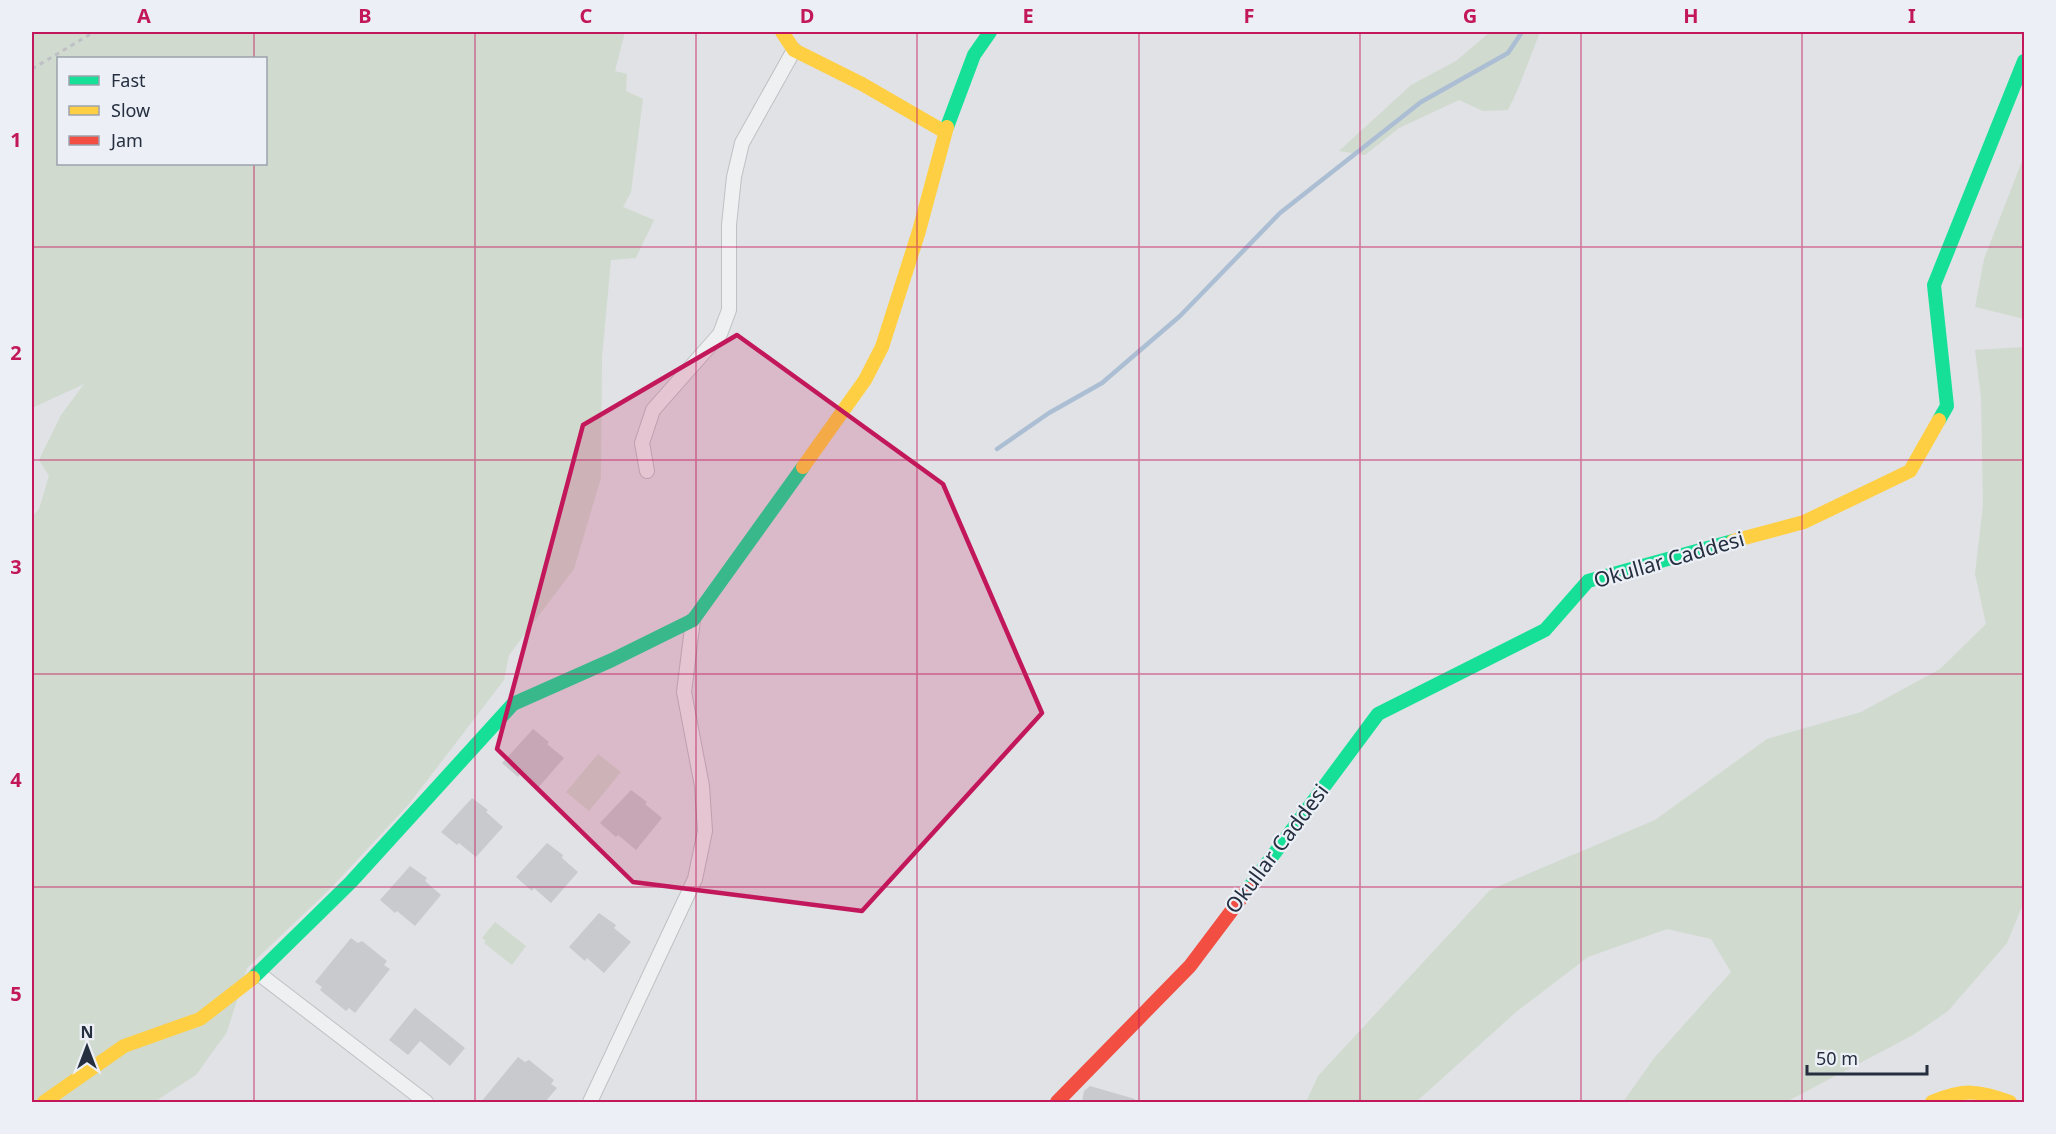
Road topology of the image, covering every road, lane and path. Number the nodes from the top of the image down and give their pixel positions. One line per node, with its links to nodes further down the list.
1 (94, 32): 6 (path)
2 (782, 32): 4 (street)
3 (990, 32): 7 (street)
4 (794, 50): 7 (street); 8 (street)
5 (2025, 61): 14 (street, Okullar Caddesi)
6 (32, 69)
7 (945, 132): 9 (street)
8 (647, 471)
9 (693, 621): 10 (street); 13 (street)
10 (258, 973): 11 (street); 12 (street)
11 (44, 1102)
12 (426, 1102)
13 (590, 1102)
14 (1057, 1102)
15 (1932, 1102): 16 (street)
16 (2010, 1102)

